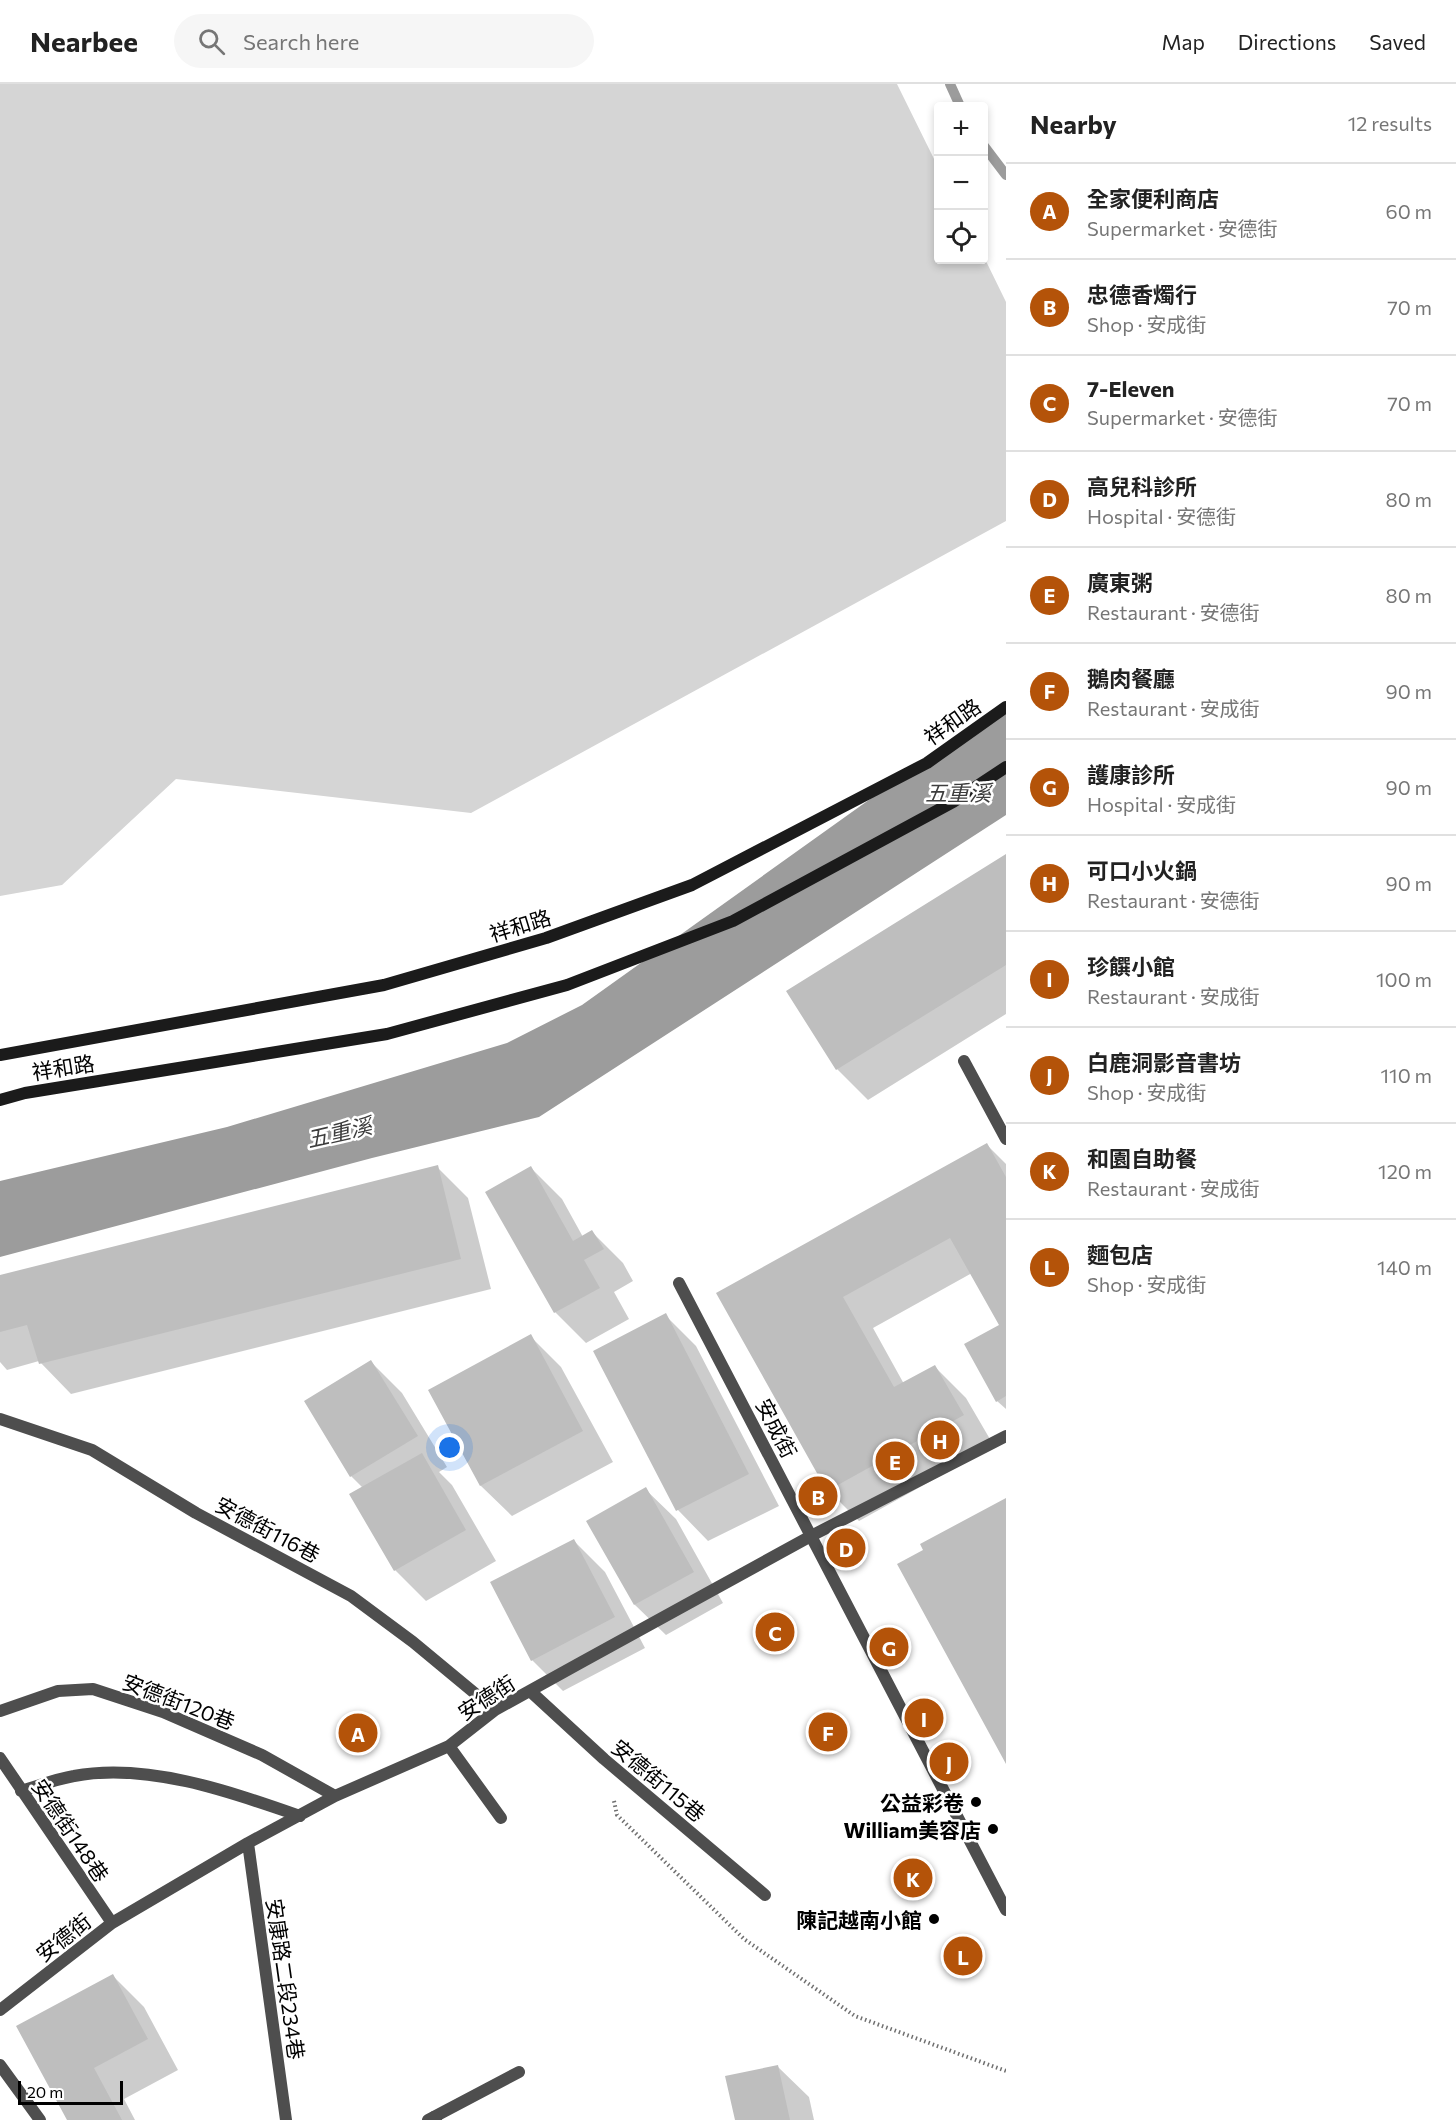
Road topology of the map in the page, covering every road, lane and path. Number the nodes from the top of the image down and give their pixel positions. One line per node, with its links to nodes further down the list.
1 (1006, 707): 3 (main road, 祥和路)
2 (1006, 767): 5 (main road, 祥和路)
3 (0, 1055)
4 (964, 1061): 6 (street)
5 (0, 1100)
6 (1006, 1139)
7 (679, 1283): 10 (street, 安成街)
8 (0, 1419): 12 (street, 安德街116巷)
9 (1006, 1436): 10 (street, 安德街)
10 (811, 1536): 11 (street, 安德街); 23 (street, 安成街)
11 (530, 1691): 12 (street, 安德街); 15 (street, 安德街115巷)
12 (495, 1710): 14 (street, 安德街)
13 (0, 1711): 18 (street, 安德街120巷)
14 (449, 1746): 18 (street, 安德街); 20 (street)
15 (604, 1759): 22 (street, 安德街115巷); 27 (path)
16 (2, 1764): 17 (street, 安德街148巷)
17 (21, 1791): 19 (street); 24 (street, 安德街148巷)
18 (335, 1796): 19 (street, 安德街)
19 (300, 1816): 21 (street, 安德街)
20 (501, 1818)
21 (248, 1844): 24 (street, 安德街); 31 (street, 安康路二段234巷)
22 (765, 1895)
23 (1006, 1910)
24 (112, 1923): 25 (street, 安德街)
25 (0, 2010)
26 (0, 2065): 30 (street)
27 (1006, 2071)
28 (519, 2072): 29 (street)
29 (433, 2119)
30 (40, 2120)
31 (286, 2120)

